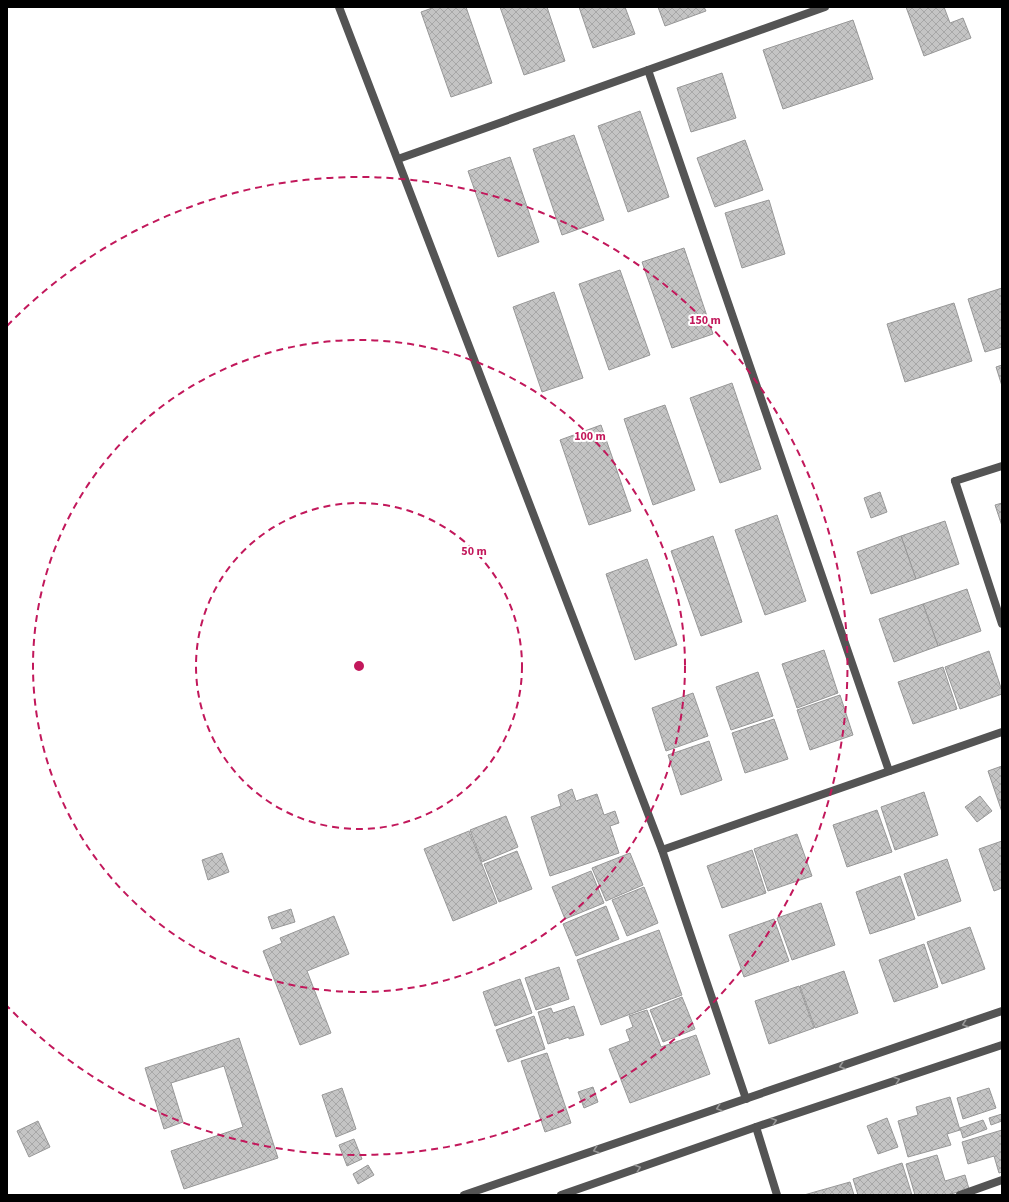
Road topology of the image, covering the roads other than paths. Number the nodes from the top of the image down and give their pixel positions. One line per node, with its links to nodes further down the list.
1 (340, 7): 4 (street)
2 (825, 7): 3 (street)
3 (648, 70): 4 (street); 8 (street)
4 (398, 159): 9 (street)
5 (1002, 466): 6 (street)
6 (1002, 624)
7 (1002, 732): 8 (street)
8 (888, 771): 9 (street)
9 (662, 850): 12 (street)
10 (1002, 1011): 12 (street, one-way to 12)
11 (1002, 1045): 13 (street, one-way to 11)
12 (746, 1099): 15 (street, one-way to 15)
13 (756, 1127): 16 (street, one-way to 13); 17 (street)
14 (1002, 1180): 18 (street)
15 (464, 1195)
16 (561, 1195)
17 (777, 1195)
18 (960, 1195)

